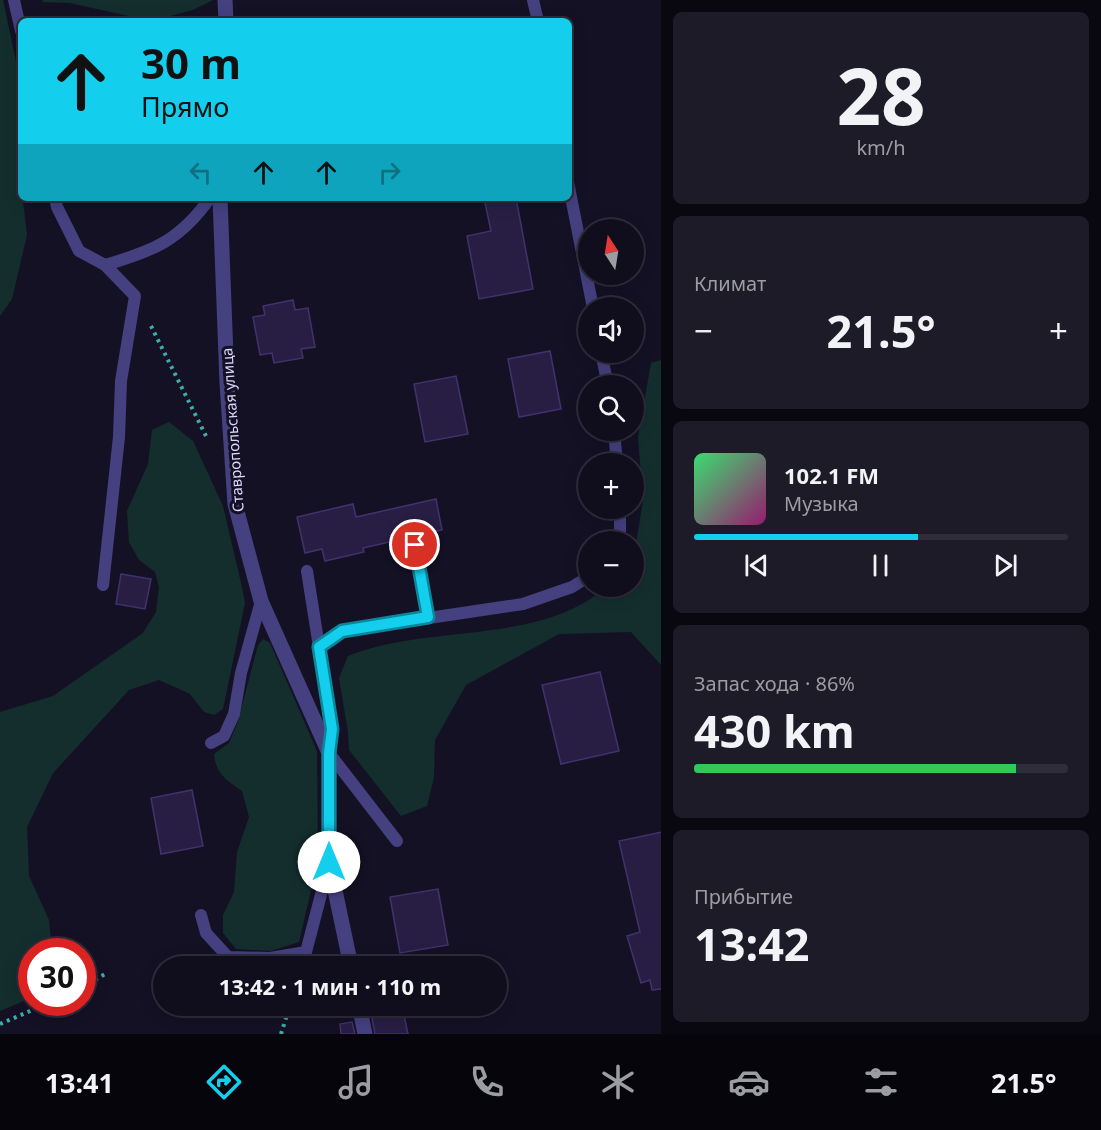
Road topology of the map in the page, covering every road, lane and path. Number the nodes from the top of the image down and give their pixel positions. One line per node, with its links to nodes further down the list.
1 (14, 0): 4 (lane)
2 (225, 0): 5 (street)
3 (534, 0): 6 (lane)
4 (18, 18)
5 (226, 18)
6 (537, 18)
7 (56, 201): 11 (lane)
8 (208, 201): 11 (lane)
9 (220, 201): 19 (street, Ставропольская улица)
10 (572, 201): 13 (lane)
11 (105, 265): 12 (lane)
12 (135, 296): 14 (path); 18 (lane)
13 (591, 297)
14 (208, 442)
15 (415, 545): 20 (lane)
16 (307, 571): 21 (lane)
17 (578, 583): 20 (lane)
18 (103, 585)
19 (261, 601): 22 (lane); 23 (street, Ставропольская улица)
20 (428, 617): 21 (lane)
21 (319, 647): 23 (lane)
22 (211, 743)
23 (329, 753): 24 (lane); 25 (street, Ставропольская улица)
24 (397, 841)
25 (329, 862): 26 (lane); 27 (street, Ставропольская улица)
26 (201, 915)
27 (349, 956)
28 (105, 974): 29 (path)
29 (96, 979)
30 (19, 1016): 33 (path)
31 (287, 1016): 34 (path)
32 (361, 1016): 35 (street)
33 (0, 1024)
34 (281, 1034)
35 (365, 1034)

